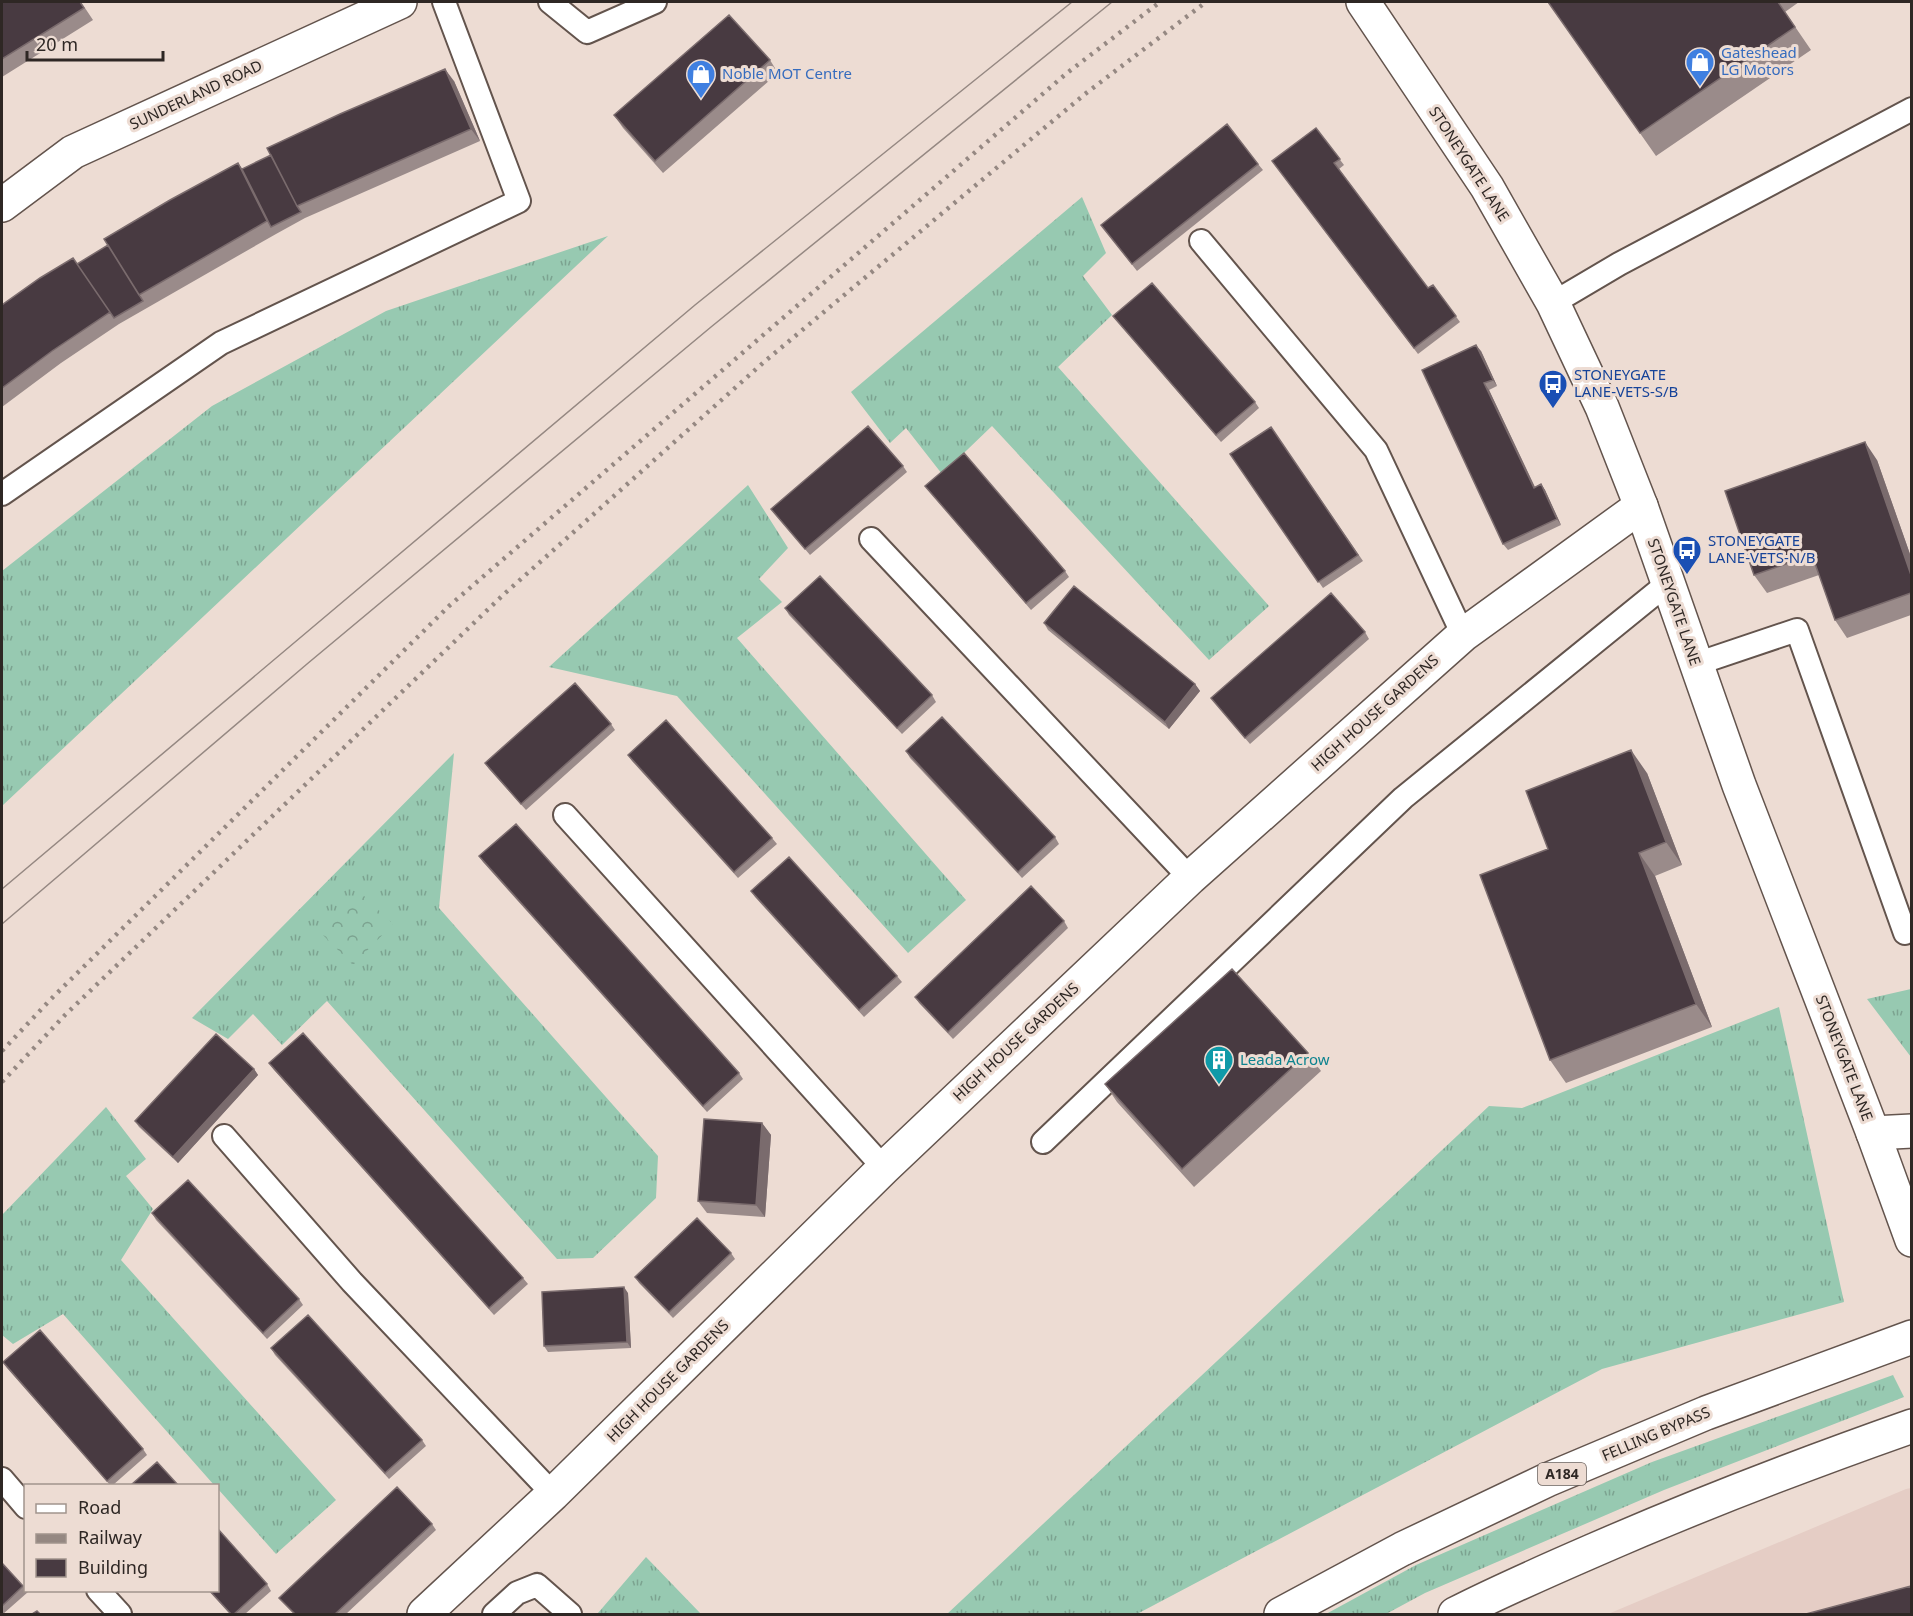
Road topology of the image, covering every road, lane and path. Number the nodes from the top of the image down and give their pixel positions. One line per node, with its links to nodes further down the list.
1 (400, 2): 7 (main road, SUNDERLAND ROAD)
2 (444, 2): 10 (lane)
3 (550, 2): 4 (lane)
4 (655, 2)
5 (1363, 2): 9 (main road, STONEYGATE LANE)
6 (1911, 109): 9 (lane)
7 (2, 205)
8 (1201, 241): 14 (lane)
9 (1553, 303): 11 (main road, STONEYGATE LANE)
10 (2, 494)
11 (1641, 506): 13 (main road, STONEYGATE LANE); 14 (main road, HIGH HOUSE GARDENS)
12 (871, 540): 17 (lane)
13 (1668, 583): 15 (main road, STONEYGATE LANE); 22 (lane)
14 (1463, 635): 17 (main road, HIGH HOUSE GARDENS)
15 (1696, 664): 18 (lane); 20 (main road, STONEYGATE LANE)
16 (564, 815): 23 (lane)
17 (1190, 878): 23 (main road, HIGH HOUSE GARDENS)
18 (1905, 933)
19 (1911, 1131): 20 (main road)
20 (1873, 1133): 24 (main road, STONEYGATE LANE)
21 (224, 1136): 28 (lane)
22 (1043, 1142)
23 (884, 1168): 28 (main road, HIGH HOUSE GARDENS)
24 (1911, 1240)
25 (1911, 1337): 36 (main road, FELLING BYPASS / A184)
26 (1898, 1431): 31 (main road)
27 (2, 1479): 29 (lane)
28 (553, 1494): 33 (main road, HIGH HOUSE GARDENS)
29 (24, 1505)
30 (100, 1592): 32 (lane)
31 (1494, 1594): 37 (main road); 38 (main road)
32 (120, 1614)
33 (424, 1614)
34 (494, 1614): 35 (lane)
35 (570, 1614)
36 (1281, 1614)
37 (1455, 1614)
38 (1466, 1614)

